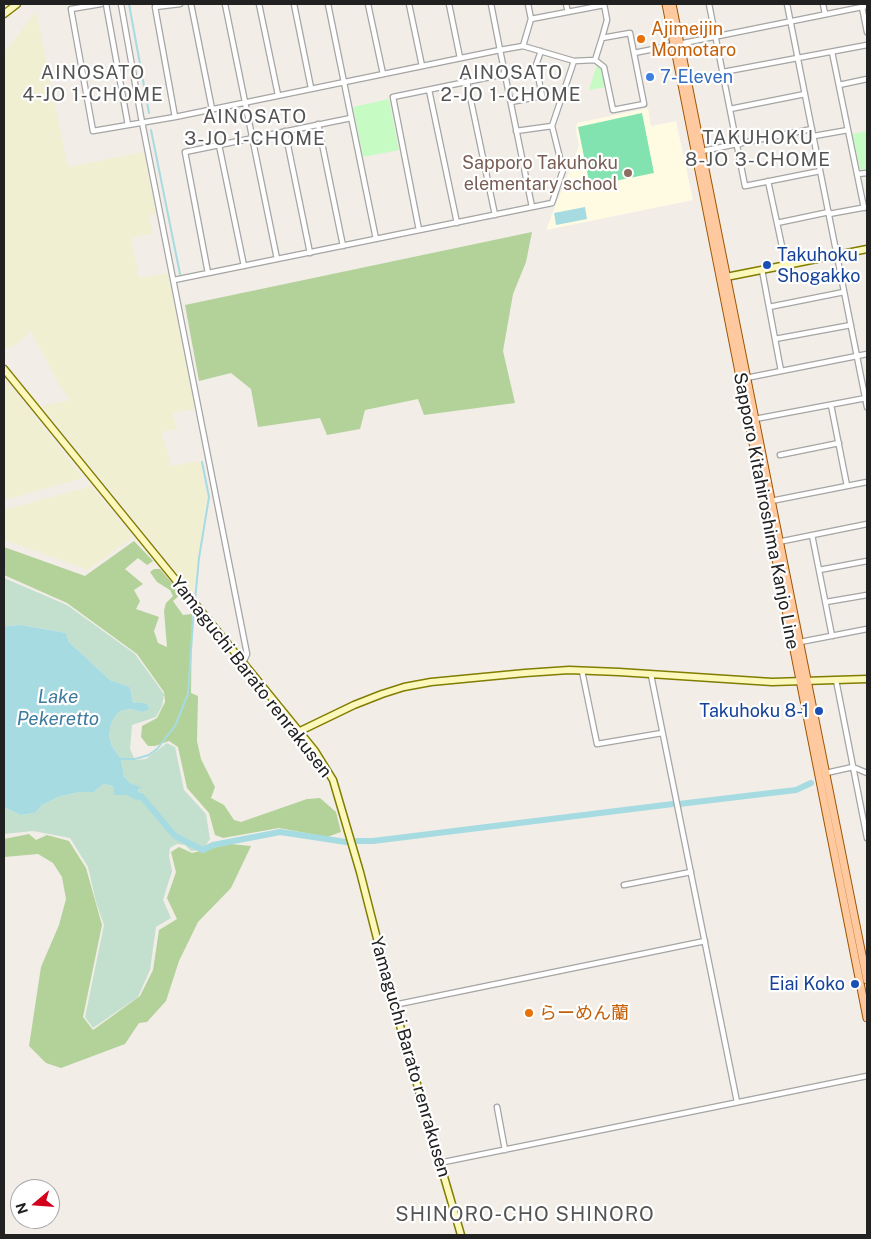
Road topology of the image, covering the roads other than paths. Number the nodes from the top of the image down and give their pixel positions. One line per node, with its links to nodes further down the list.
1 (17, 4): 25 (street)
2 (101, 4): 63 (street)
3 (106, 4): 63 (street)
4 (120, 4): 61 (street)
5 (180, 4): 59 (street)
6 (191, 4): 57 (street)
7 (225, 4): 55 (street)
8 (259, 4): 54 (street)
9 (294, 4): 51 (street)
10 (328, 4): 48 (street)
11 (368, 4): 45 (street)
12 (409, 4): 43 (street)
13 (449, 4): 39 (street)
14 (490, 4): 35 (street)
15 (528, 4): 27 (street)
16 (566, 4): 24 (street)
17 (604, 4): 24 (street); 31 (street)
18 (666, 4): 32 (main road, Sapporo Kitahiroshima Kanjo Line)
19 (672, 4): 32 (main road, Sapporo Kitahiroshima Kanjo Line)
20 (709, 4): 30 (street)
21 (787, 4): 28 (street)
22 (823, 4): 26 (street)
23 (865, 6): 26 (street); 29 (street)
24 (568, 12): 27 (street)
25 (4, 14)
26 (825, 14): 28 (street)
27 (531, 19): 34 (street)
28 (791, 21): 30 (street); 40 (street)
29 (867, 32)
30 (715, 36): 32 (street); 44 (street)
31 (602, 38): 38 (street); 41 (street)
32 (677, 44): 38 (street); 73 (main road, Sapporo Kitahiroshima Kanjo Line); 95 (main road, Sapporo Kitahiroshima Kanjo Line)
33 (867, 45): 37 (street)
34 (523, 46): 35 (street); 36 (street)
35 (500, 50): 39 (street); 46 (street)
36 (541, 51): 42 (street); 56 (street)
37 (832, 52): 40 (street); 50 (street)
38 (634, 53): 41 (street)
39 (460, 58): 43 (street)
40 (798, 59): 44 (street); 53 (street)
41 (595, 60): 42 (street)
42 (574, 61): 64 (street)
43 (422, 66): 45 (street)
44 (723, 72): 58 (street)
45 (383, 74): 48 (street)
46 (505, 74): 49 (street); 56 (street)
47 (867, 79): 50 (street)
48 (344, 82): 51 (street); 60 (street)
49 (467, 82): 52 (street); 81 (street)
50 (839, 85): 66 (street)
51 (311, 88): 54 (street)
52 (429, 90): 82 (street); 84 (street)
53 (805, 94): 58 (street); 65 (street)
54 (278, 95): 55 (street)
55 (245, 102): 57 (street); 70 (street)
56 (510, 102): 68 (street)
57 (212, 109): 59 (street)
58 (730, 109): 71 (street)
59 (176, 117): 61 (street)
60 (351, 118): 62 (street); 85 (street)
61 (142, 123): 63 (street); 96 (street)
62 (318, 124): 67 (street); 86 (street)
63 (128, 125)
64 (552, 126): 68 (street); 78 (street)
65 (812, 129): 69 (street); 71 (street)
66 (848, 130): 69 (street); 76 (street)
67 (285, 131): 70 (street); 88 (street)
68 (516, 131): 78 (street)
69 (814, 136): 74 (street)
70 (253, 138): 72 (street); 90 (street)
71 (737, 144): 73 (street); 77 (street)
72 (219, 145): 92 (street); 94 (street)
73 (702, 152): 95 (main road, Sapporo Kitahiroshima Kanjo Line)
74 (820, 171): 77 (street); 80 (street)
75 (867, 172): 76 (street)
76 (857, 174): 79 (street)
77 (768, 181): 83 (street)
78 (532, 207): 81 (street)
79 (865, 207): 80 (street)
80 (829, 213): 83 (street); 89 (street)
81 (495, 215): 82 (street)
82 (457, 222): 84 (street)
83 (777, 223): 91 (street)
84 (419, 230): 85 (street)
85 (376, 239): 86 (street)
86 (343, 246): 88 (street)
87 (867, 249): 89 (street)
88 (310, 253): 90 (street)
89 (837, 255): 91 (street); 97 (street)
90 (277, 259): 92 (street)
91 (786, 265): 93 (street)
92 (244, 266): 94 (street)
93 (762, 270): 95 (street); 98 (street)
94 (208, 274): 96 (street)
95 (723, 278): 105 (main road, Sapporo Kitahiroshima Kanjo Line)
96 (174, 280): 125 (street)
97 (844, 292): 98 (street); 99 (street)
98 (769, 307): 100 (street)
99 (851, 325): 100 (street); 102 (street)
100 (775, 339): 104 (street)
101 (867, 354): 102 (street)
102 (857, 356): 104 (street); 106 (street)
103 (4, 369): 125 (street, Yamaguchi Barato renrakusen)
104 (782, 371): 105 (street)
105 (743, 378): 109 (main road, Sapporo Kitahiroshima Kanjo Line); 117 (main road, Sapporo Kitahiroshima Kanjo Line)
106 (866, 398): 107 (street); 108 (street)
107 (831, 405): 109 (street); 110 (street)
108 (867, 407)
109 (755, 419): 114 (main road, Sapporo Kitahiroshima Kanjo Line)
110 (839, 443): 111 (street); 113 (street)
111 (780, 455)
112 (867, 482): 113 (street)
113 (847, 486): 114 (street)
114 (772, 501): 117 (main road, Sapporo Kitahiroshima Kanjo Line)
115 (867, 524): 116 (street)
116 (812, 535): 117 (street); 119 (street)
117 (776, 542): 124 (main road, Sapporo Kitahiroshima Kanjo Line); 130 (main road, Sapporo Kitahiroshima Kanjo Line)
118 (867, 561): 119 (street)
119 (819, 570): 121 (street)
120 (867, 595): 121 (street)
121 (826, 602): 123 (street)
122 (867, 629): 123 (street)
123 (832, 636): 124 (street)
124 (800, 642): 130 (main road, Sapporo Kitahiroshima Kanjo Line)
125 (243, 664): 131 (street, Yamaguchi Barato renrakusen)
126 (582, 671): 127 (street); 131 (street); 132 (street)
127 (651, 675): 130 (street); 132 (street)
128 (867, 679): 129 (street)
129 (836, 680): 130 (street); 133 (street)
130 (804, 681): 134 (main road, Sapporo Kitahiroshima Kanjo Line); 144 (main road, Sapporo Kitahiroshima Kanjo Line)
131 (298, 732): 143 (street, Yamaguchi Barato renrakusen)
132 (662, 733): 139 (street)
133 (853, 767): 134 (street); 135 (street); 136 (street)
134 (826, 773): 142 (main road, Sapporo Kitahiroshima Kanjo Line)
135 (867, 773)
136 (860, 804): 137 (street); 138 (street)
137 (867, 808)
138 (867, 838)
139 (691, 872): 140 (street); 141 (street)
140 (624, 886)
141 (705, 941): 143 (street); 146 (street)
142 (867, 980)
143 (394, 1004): 149 (street, Yamaguchi Barato renrakusen)
144 (867, 1018)
145 (867, 1076): 146 (street)
146 (738, 1102): 148 (street)
147 (497, 1106): 148 (street)
148 (505, 1150): 149 (street)
149 (439, 1164): 150 (street, Yamaguchi Barato renrakusen)
150 (461, 1235)

